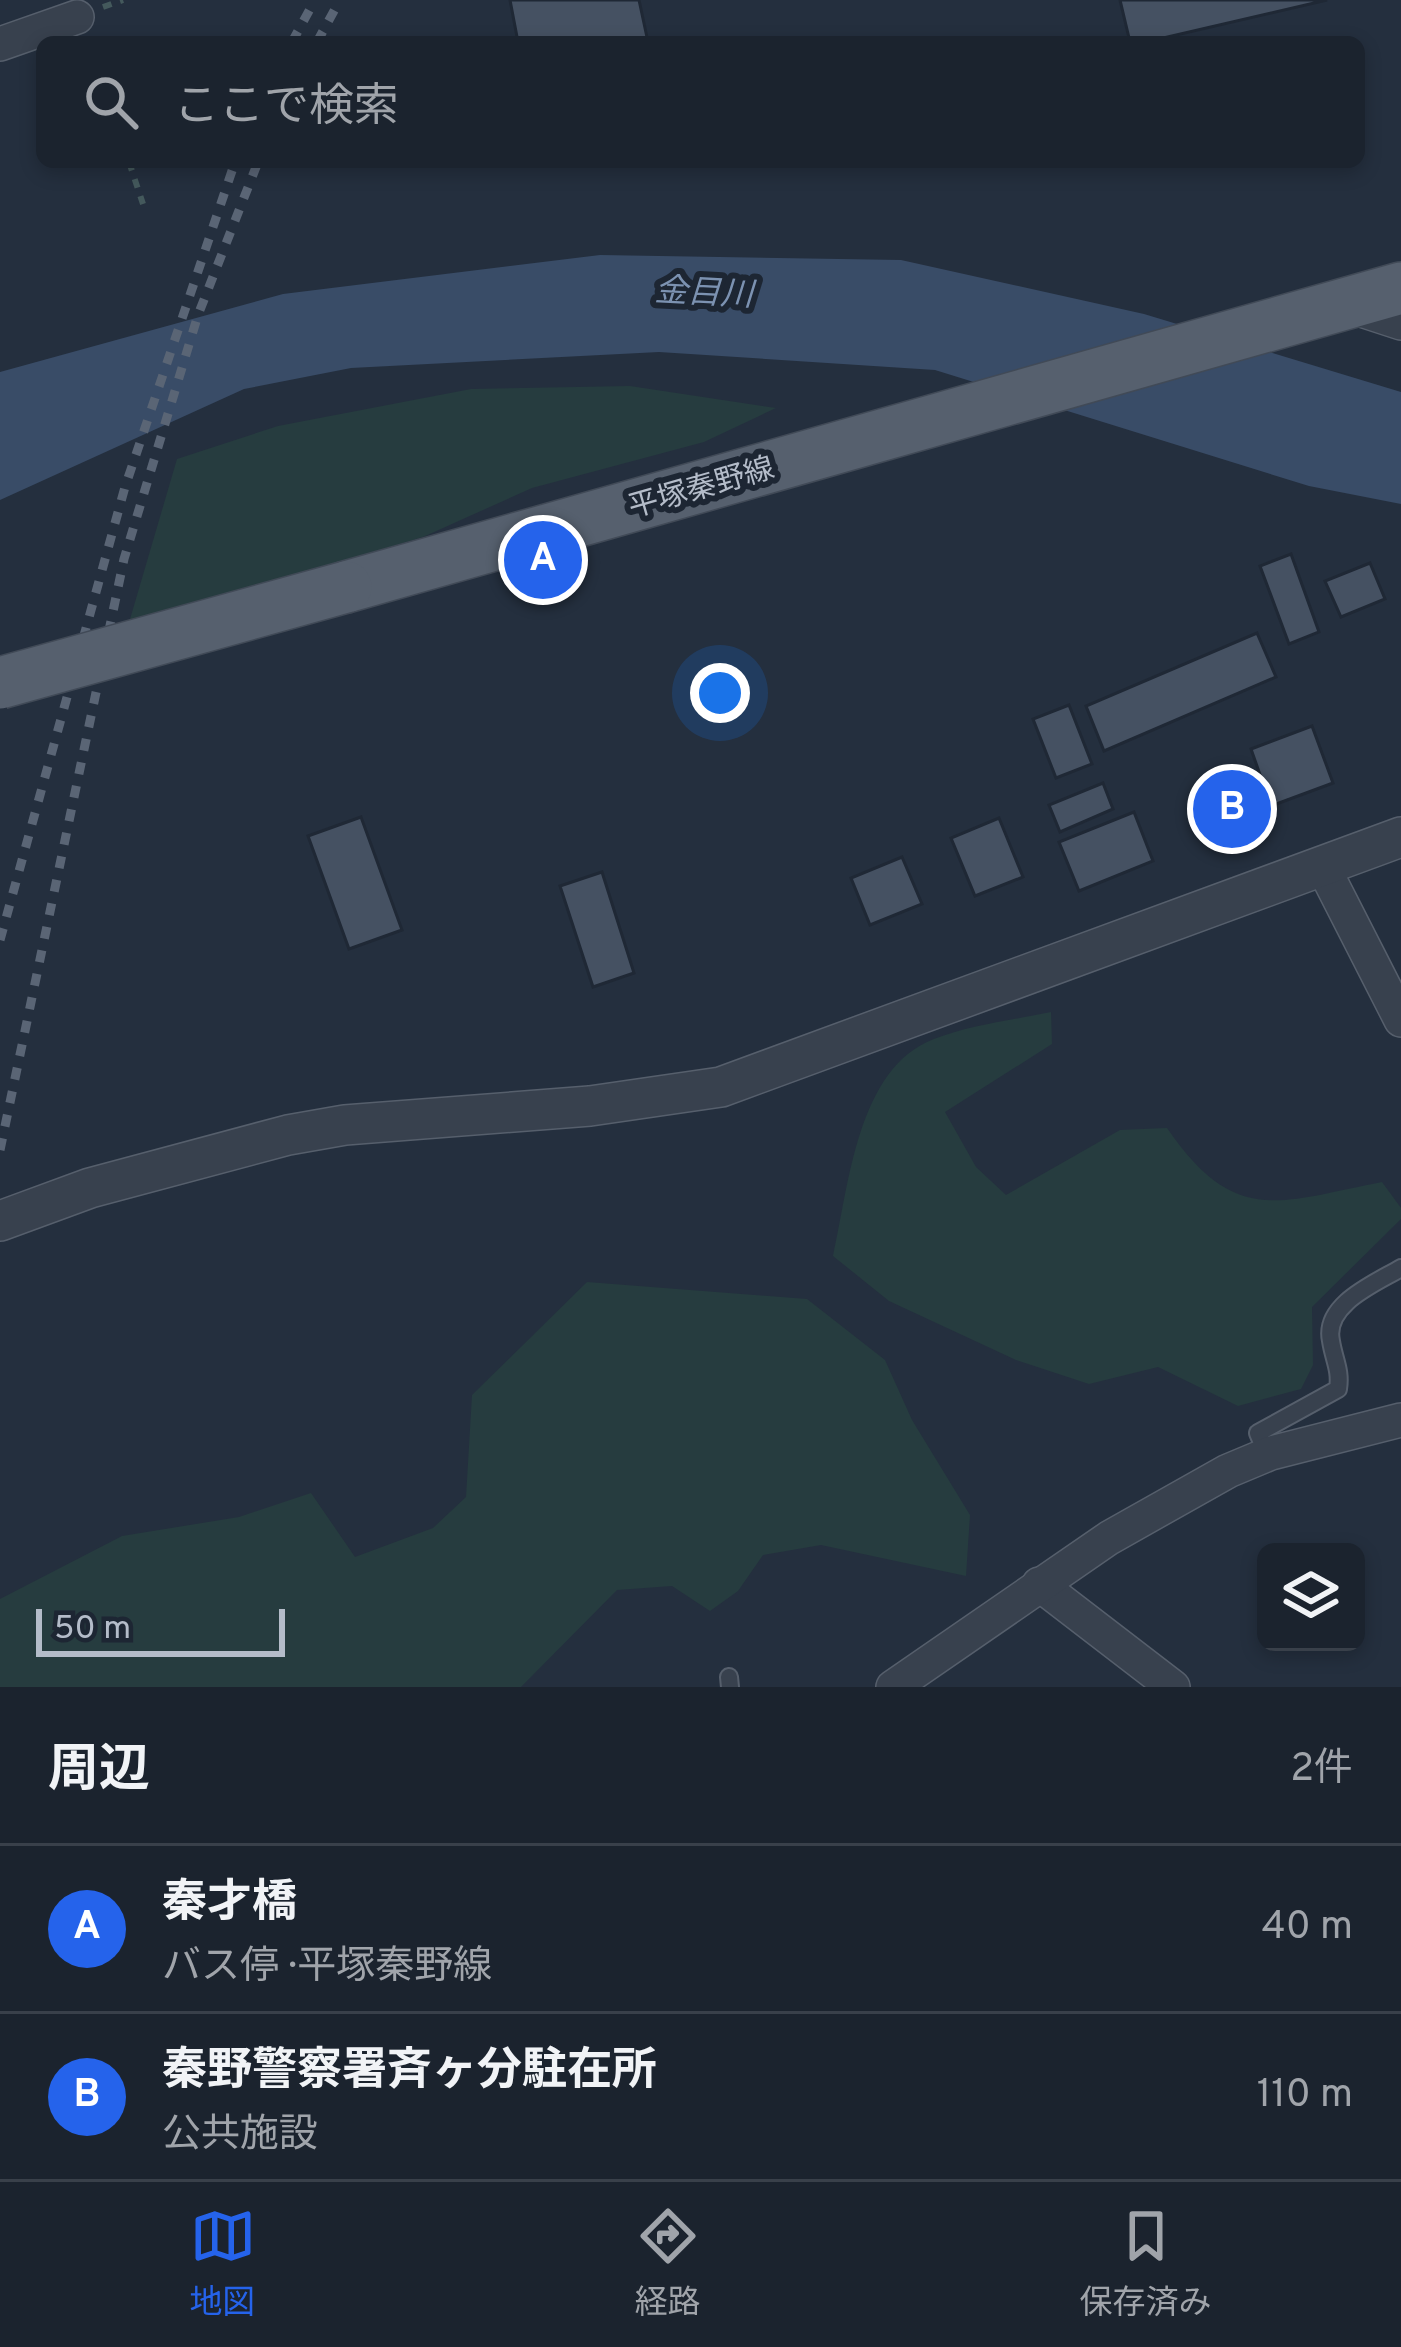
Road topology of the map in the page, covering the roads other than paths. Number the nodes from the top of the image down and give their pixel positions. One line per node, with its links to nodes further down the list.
1 (77, 17): 2 (street)
2 (0, 44)
3 (1401, 288): 4 (main road, 平塚秦野線)
4 (1336, 306): 5 (street); 6 (main road, 平塚秦野線, bridge)
5 (1401, 323)
6 (0, 683)
7 (1401, 837): 8 (street)
8 (1322, 865): 9 (street); 10 (street)
9 (1401, 1020)
10 (0, 1221)
11 (1401, 1268): 13 (lane)
12 (1401, 1420): 13 (street)
13 (1267, 1454): 14 (street)
14 (1039, 1584): 15 (street); 16 (street)
15 (893, 1687)
16 (1173, 1687)

